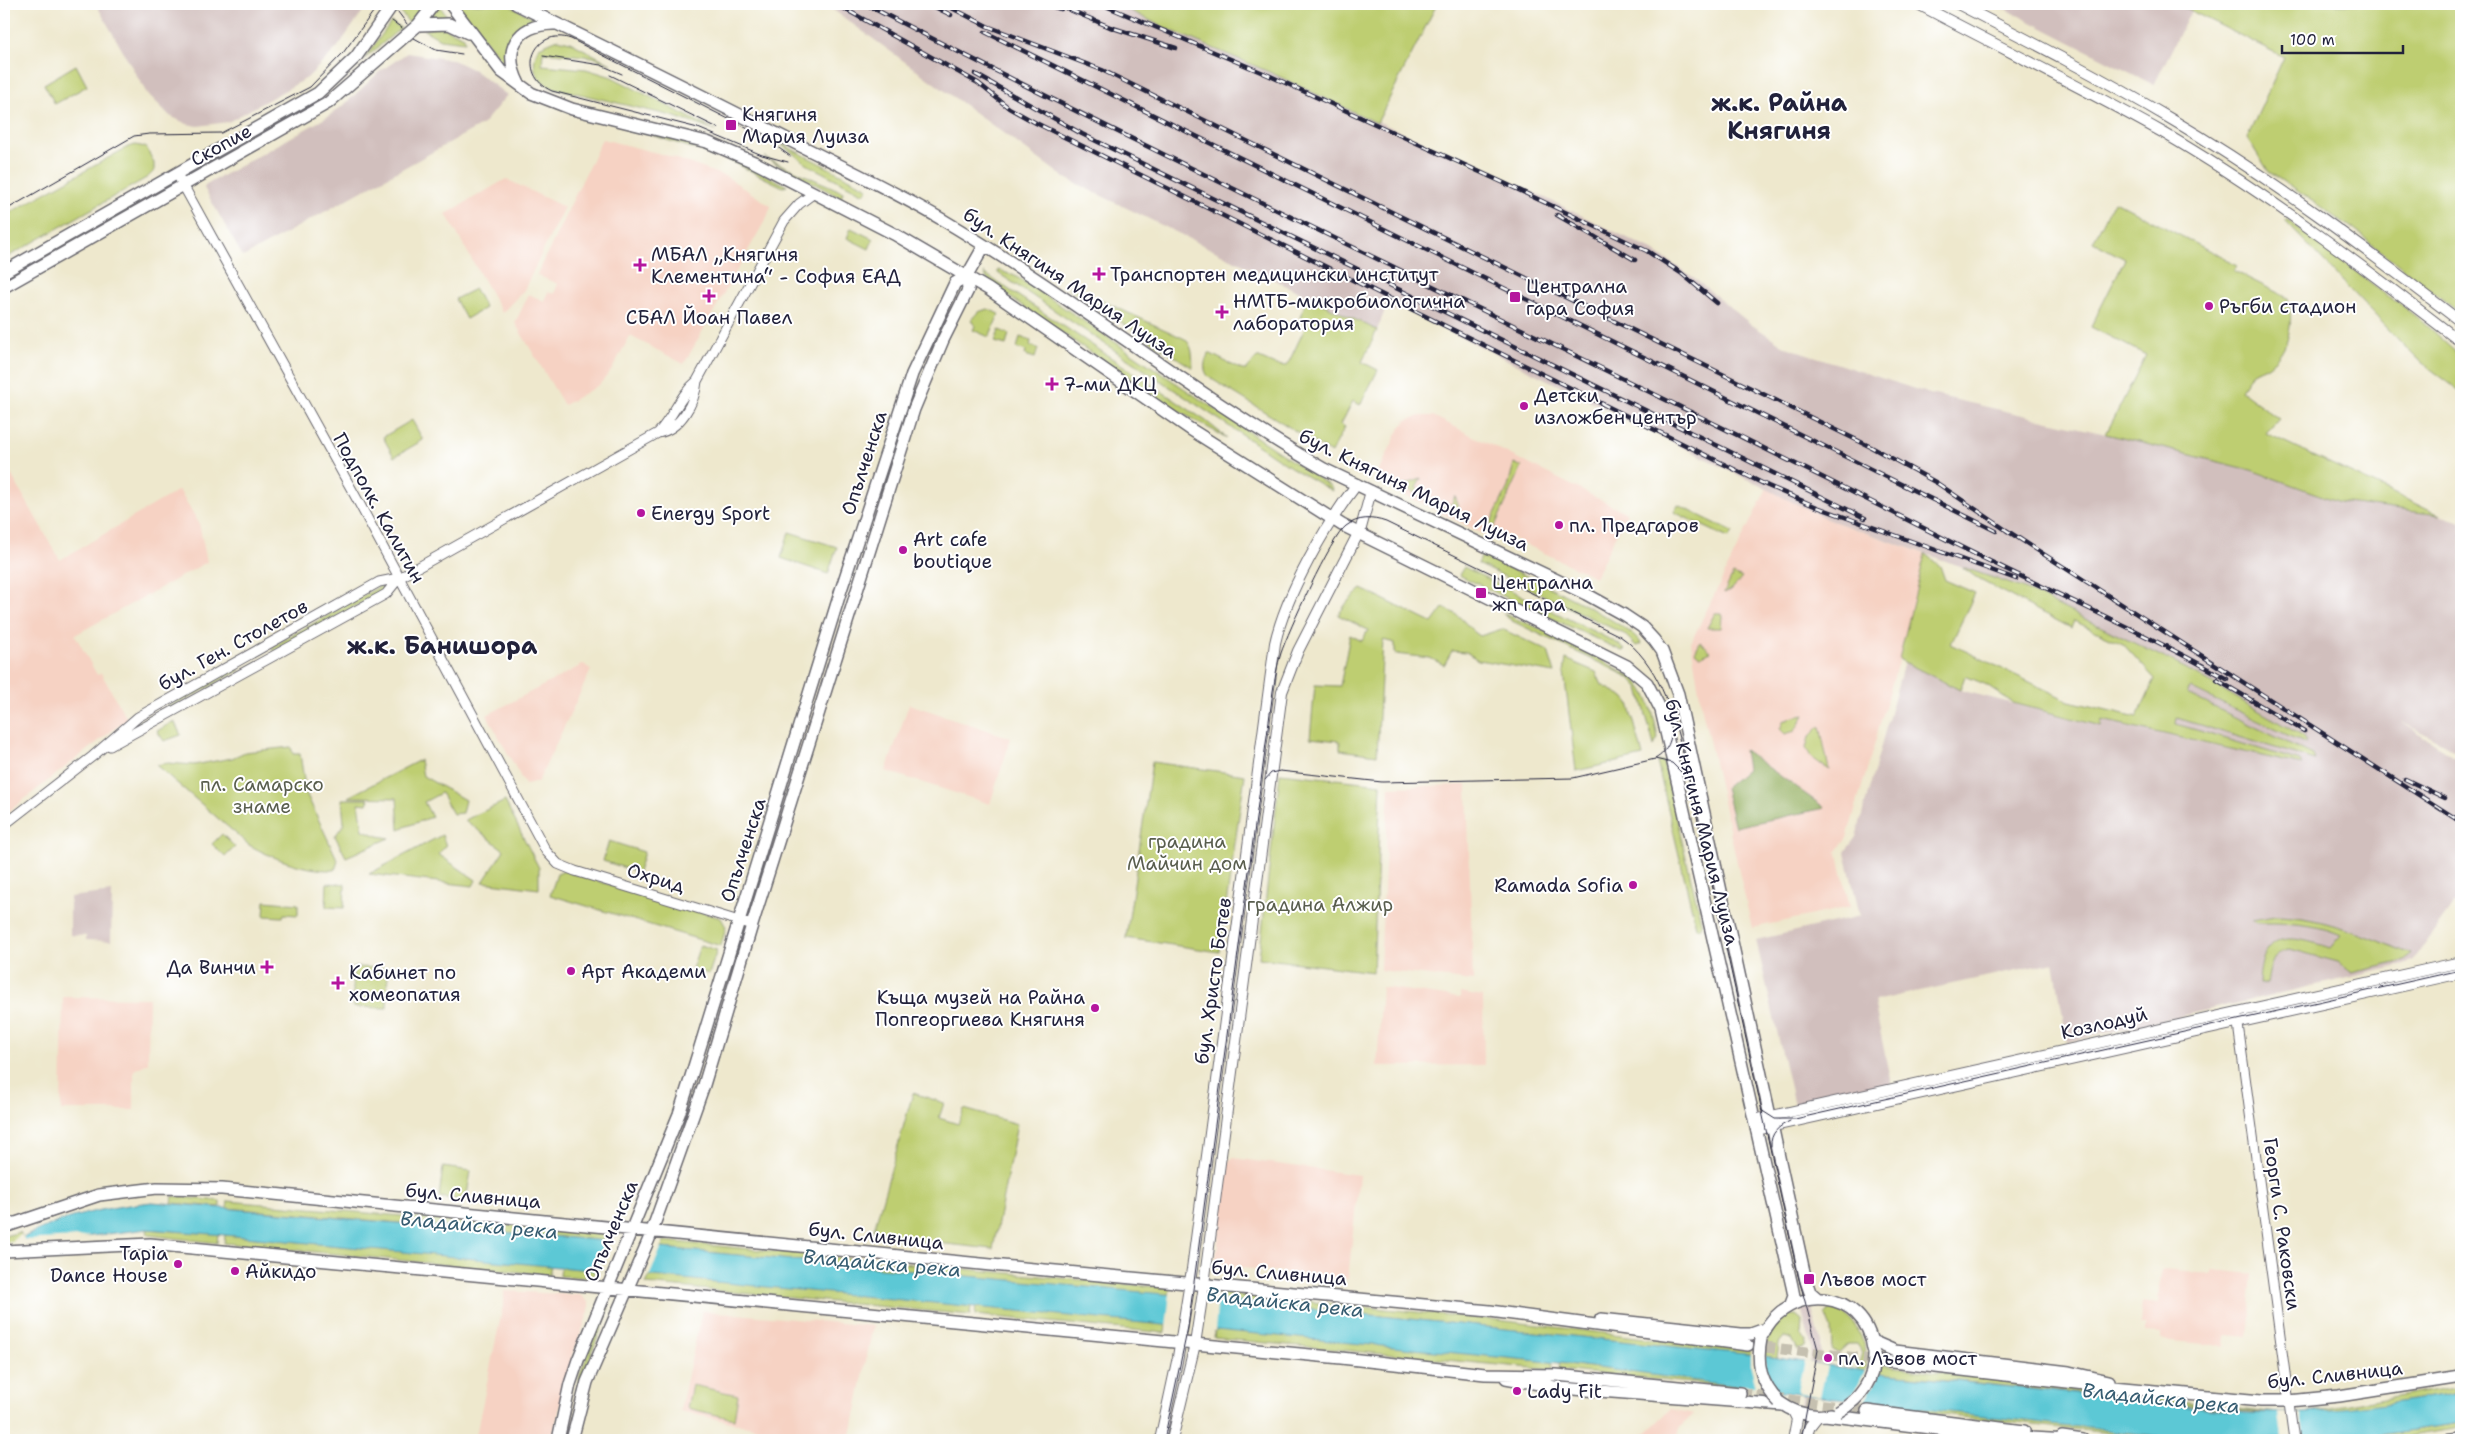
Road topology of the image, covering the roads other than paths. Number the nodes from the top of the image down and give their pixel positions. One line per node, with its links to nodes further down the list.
1 (393, 4): 11 (main road, Скопие)
2 (434, 4): 8 (main road, Скопие)
3 (450, 4): 9 (main road, бул. Княгиня Мария Луиза)
4 (517, 4): 7 (main road, бул. Княгиня Мария Луиза)
5 (1918, 4): 19 (main road)
6 (1958, 4): 18 (main road)
7 (555, 24): 10 (main road); 14 (main road, бул. Княгиня Мария Луиза)
8 (418, 25): 9 (main road); 12 (main road, Скопие)
9 (476, 38): 10 (main road, бул. Княгиня Мария Луиза)
10 (521, 87): 13 (main road, бул. Княгиня Мария Луиза)
11 (177, 174): 12 (street, Подполк. Калитин); 15 (main road, Скопие)
12 (184, 186): 17 (main road, Скопие); 24 (street, Подполк. Калитин)
13 (814, 193): 16 (main road, бул. Княгиня Мария Луиза); 24 (street, бул. Ген. Столетов)
14 (984, 246): 16 (main road, Опълченска); 20 (main road, бул. Княгиня Мария Луиза)
15 (4, 272)
16 (967, 276): 22 (main road, бул. Княгиня Мария Луиза); 28 (main road, Опълченска); 29 (main road, Опълченска)
17 (4, 287)
18 (2461, 322)
19 (2461, 342)
20 (1357, 484): 21 (main road, бул. Княгиня Мария Луиза); 22 (main road, бул. Христо Ботев)
21 (1371, 491): 23 (main road, бул. Христо Ботев); 34 (main road, бул. Княгиня Мария Луиза)
22 (1332, 519): 23 (main road, бул. Княгиня Мария Луиза); 42 (main road, бул. Христо Ботев)
23 (1358, 534): 35 (main road, бул. Княгиня Мария Луиза); 43 (main road, бул. Христо Ботев)
24 (399, 578): 25 (street, бул. Ген. Столетов); 25 (street, бул. Ген. Столетов); 27 (street, Подполк. Калитин)
25 (92, 756): 26 (street, бул. Ген. Столетов)
26 (4, 825)
27 (552, 858): 28 (street, Охрид)
28 (739, 921): 29 (street, Охрид); 37 (main road, Опълченска)
29 (752, 925): 38 (main road, Опълченска)
30 (2461, 962): 32 (main road, Козлодуй)
31 (2461, 973): 33 (main road, Козлодуй)
32 (2236, 1011): 33 (street, Георги С. Раковски); 34 (main road, Козлодуй)
33 (2238, 1022): 34 (main road, Козлодуй); 58 (street, Георги С. Раковски)
34 (1771, 1122): 35 (main road, Козлодуй); 44 (main road, бул. Княгиня Мария Луиза)
35 (1755, 1125): 45 (main road, бул. Княгиня Мария Луиза)
36 (4, 1227): 37 (main road, бул. Сливница)
37 (630, 1233): 38 (main road, бул. Сливница); 40 (main road, Опълченска)
38 (651, 1235): 41 (main road, Опълченска); 42 (main road, бул. Сливница)
39 (4, 1251): 40 (main road)
40 (608, 1284): 41 (main road); 63 (main road, Опълченска)
41 (629, 1286): 48 (main road); 64 (main road, Опълченска)
42 (1188, 1286): 43 (main road, бул. Сливница); 48 (main road, бул. Христо Ботев)
43 (1203, 1288): 46 (main road, бул. Сливница); 49 (main road, бул. Христо Ботев)
44 (1817, 1298): 45 (main road); 51 (main road)
45 (1791, 1304): 47 (main road)
46 (1490, 1311): 47 (main road); 50 (main road, бул. Сливница)
47 (1763, 1334): 57 (main road, bridge)
48 (1181, 1339): 49 (main road); 65 (main road, бул. Христо Ботев)
49 (1196, 1340): 53 (main road); 66 (main road, бул. Христо Ботев)
50 (1748, 1345)
51 (1873, 1347): 55 (main road); 61 (main road, bridge)
52 (1883, 1361): 55 (main road, бул. Сливница)
53 (1485, 1374): 56 (main road); 57 (main road)
54 (2461, 1377): 58 (main road, бул. Сливница)
55 (2132, 1388): 58 (main road, бул. Сливница)
56 (1740, 1393)
57 (1781, 1403): 59 (main road)
58 (2289, 1407): 71 (street, Георги С. Раковски)
59 (1793, 1411): 61 (main road); 67 (main road)
60 (1867, 1411): 70 (main road)
61 (1822, 1416): 68 (main road); 69 (main road)
62 (2461, 1438): 72 (main road)
63 (558, 1440)
64 (572, 1440)
65 (1160, 1440)
66 (1172, 1440)
67 (1793, 1440)
68 (1805, 1440)
69 (2069, 1440)
70 (2083, 1440)
71 (2294, 1440)
72 (2446, 1440)

